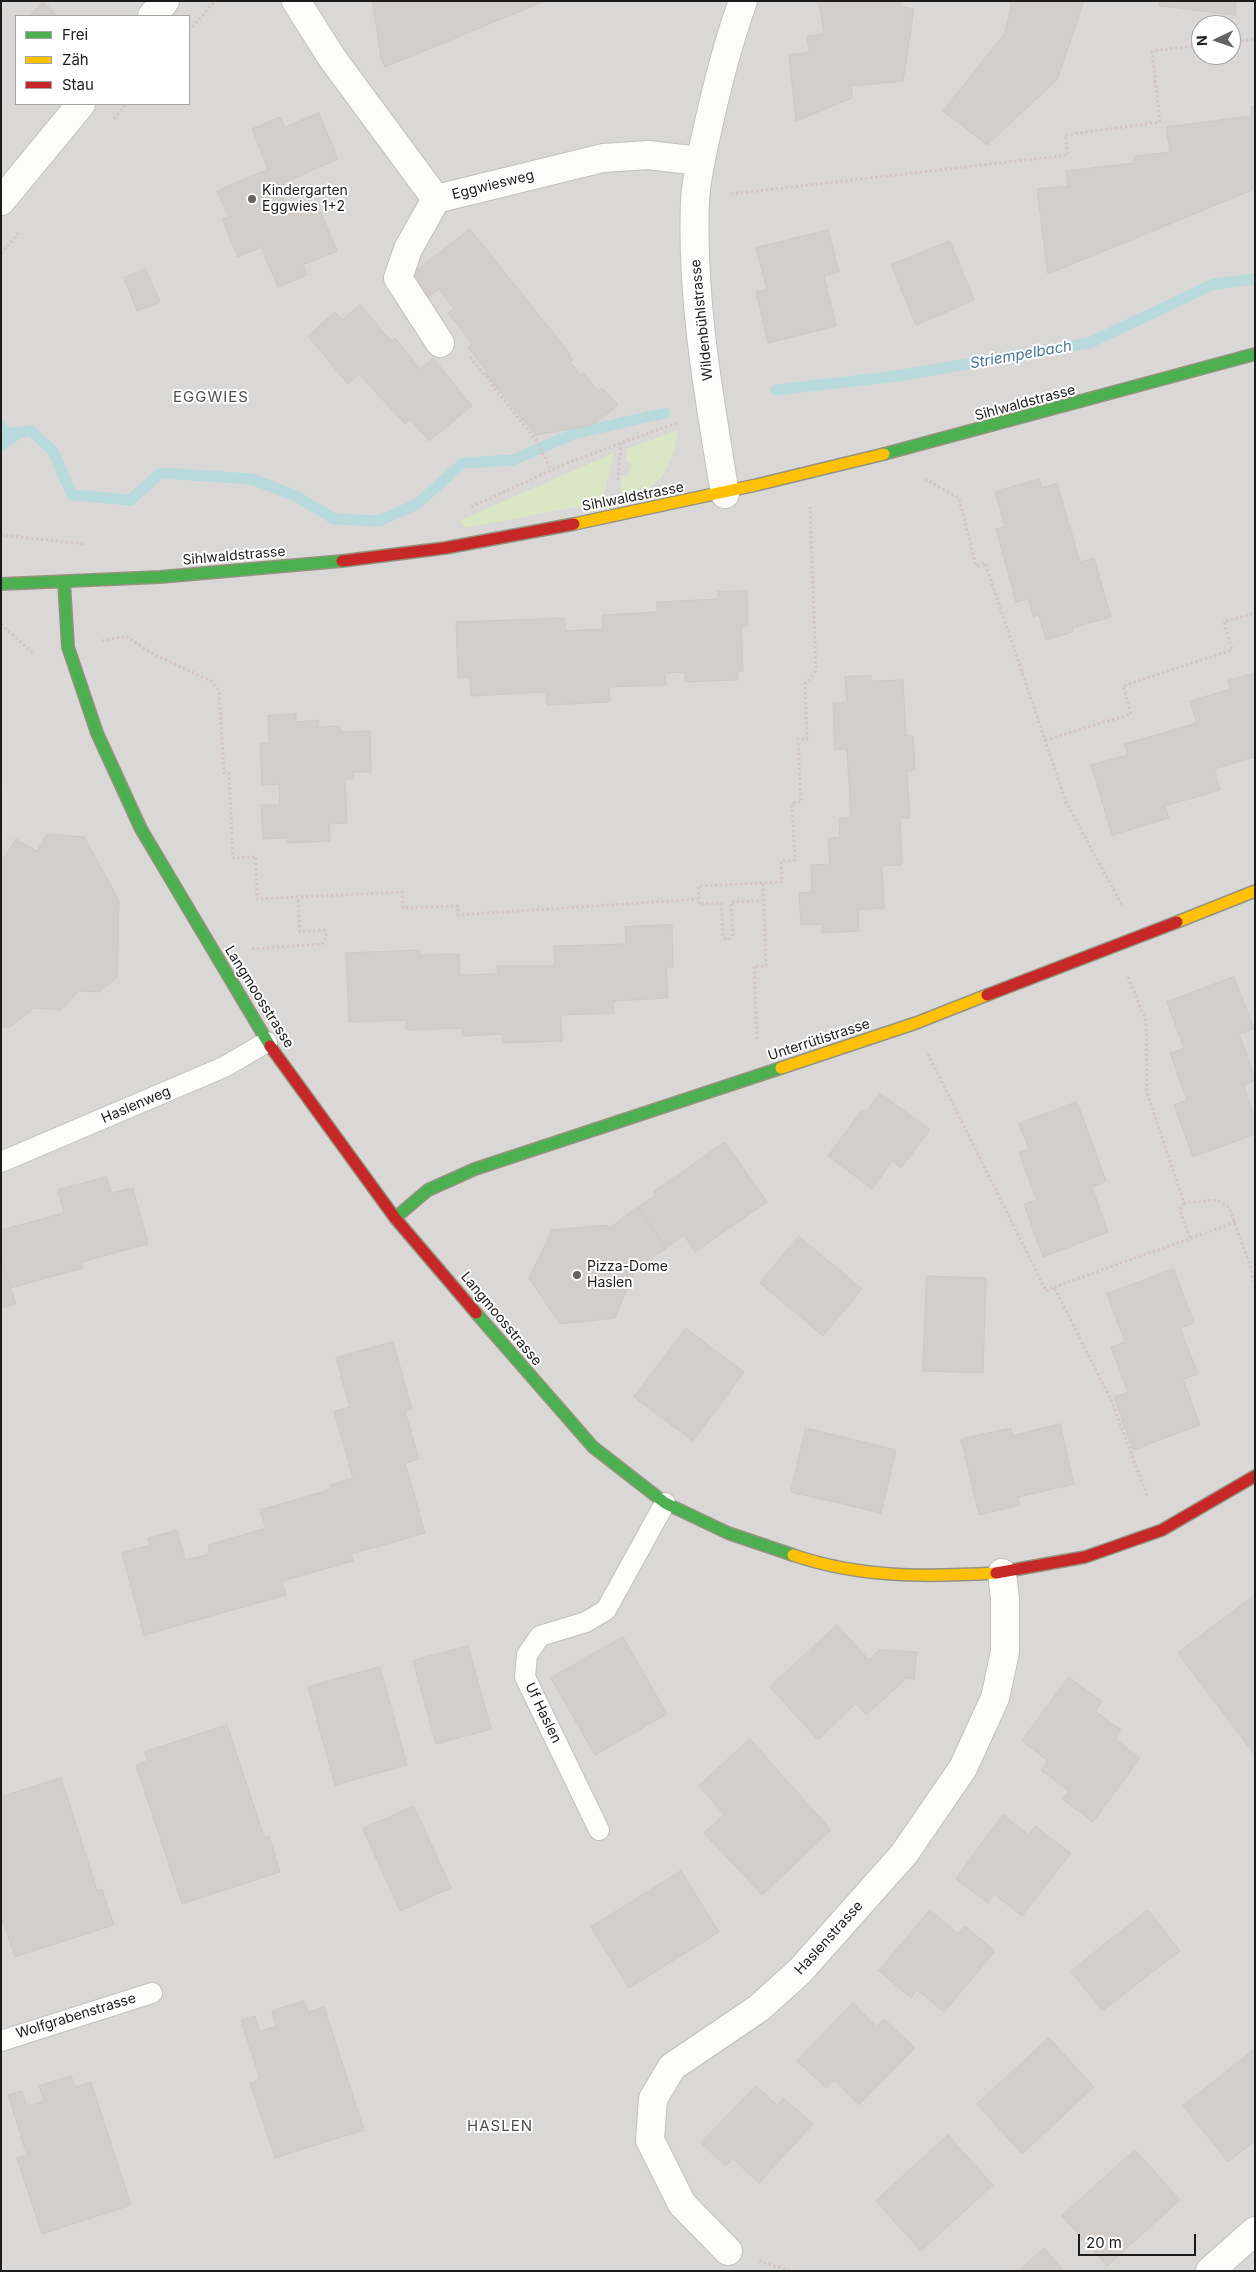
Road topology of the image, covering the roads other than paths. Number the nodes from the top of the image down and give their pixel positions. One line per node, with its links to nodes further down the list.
1 (164, 1): 4 (street)
2 (296, 1): 7 (street, Eggwiesweg)
3 (743, 1): 6 (street, Wildenbühlstrasse)
4 (153, 15)
5 (80, 105): 8 (street)
6 (700, 161): 7 (street, Eggwiesweg); 11 (street, Wildenbühlstrasse)
7 (436, 199): 9 (street)
8 (1, 201)
9 (440, 343)
10 (1255, 354): 11 (street, Sihlwaldstrasse)
11 (725, 494): 12 (street, Sihlwaldstrasse)
12 (64, 582): 13 (street, Sihlwaldstrasse); 15 (street, Langmoosstrasse)
13 (1, 584)
14 (1255, 892): 17 (street, Unterrütistrasse)
15 (267, 1042): 16 (lane, Haslenweg); 17 (street, Langmoosstrasse)
16 (1, 1162)
17 (395, 1218): 19 (street, Langmoosstrasse)
18 (1255, 1476): 20 (street, Langmoosstrasse)
19 (665, 1503): 20 (street, Langmoosstrasse); 21 (lane, Uf Haslen)
20 (1002, 1573): 25 (street, Haslenstrasse)
21 (599, 1830)
22 (152, 1993): 23 (lane, Wolfgrabenstrasse)
23 (1, 2041)
24 (1255, 2230): 26 (street)
25 (728, 2252)
26 (1210, 2271)

